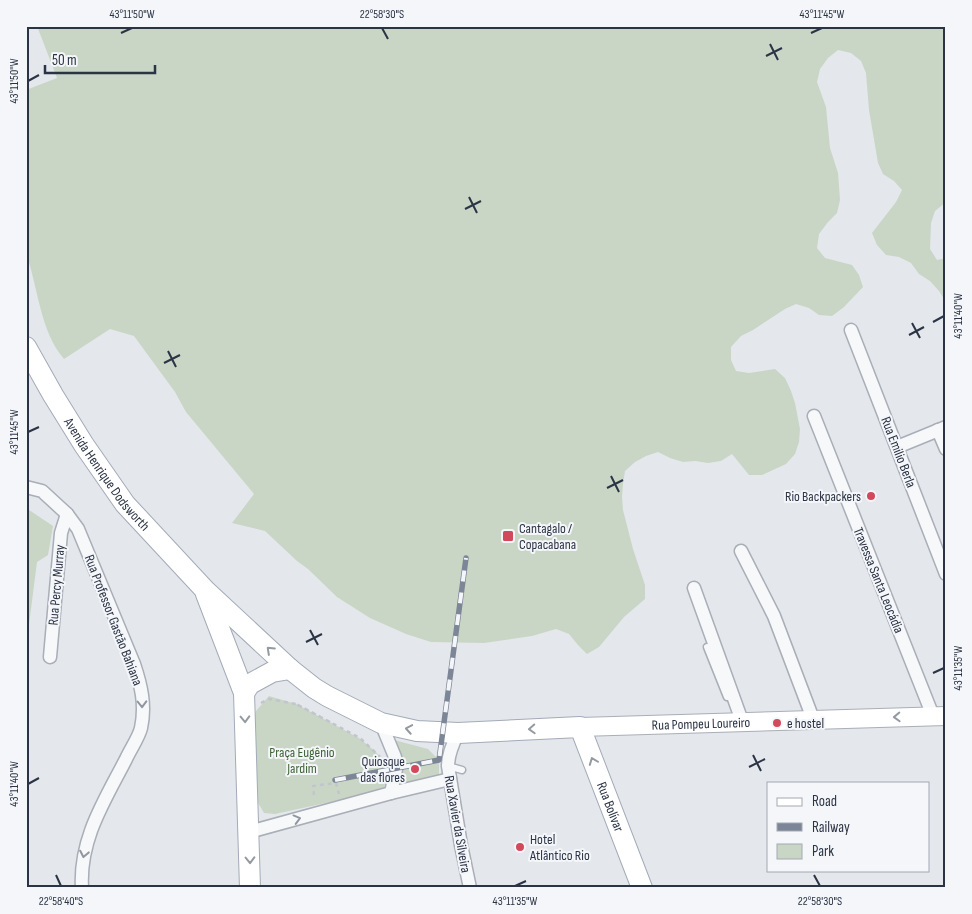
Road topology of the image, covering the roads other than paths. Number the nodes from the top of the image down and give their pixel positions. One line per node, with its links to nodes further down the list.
1 (851, 330): 5 (street, Rua Emilio Berla)
2 (26, 347): 12 (main road, Avenida Henrique Dodsworth)
3 (814, 416): 17 (street, Travessa Santa Leocádia)
4 (942, 428): 5 (street); 6 (street)
5 (896, 447): 10 (street, Rua Emilio Berla)
6 (946, 449)
7 (26, 487): 8 (street, Rua Professor Gastão Bahiana)
8 (68, 514): 14 (street, Rua Percy Murray); 28 (street, Rua Professor Gastão Bahiana, one-way to 28)
9 (741, 550): 18 (street)
10 (946, 574)
11 (694, 588): 19 (street)
12 (205, 590): 15 (main road, one-way to 12); 16 (main road)
13 (706, 648): 19 (lane)
14 (50, 657)
15 (290, 669): 16 (main road); 20 (main road)
16 (252, 700): 27 (main road, one-way to 27)
17 (939, 716): 18 (street, Rua Pompeu Loureiro, one-way to 18)
18 (813, 719): 19 (street, Rua Pompeu Loureiro)
19 (739, 721): 21 (street, Rua Pompeu Loureiro)
20 (381, 723): 22 (main road, one-way to 20); 26 (street)
21 (580, 727): 22 (main road, Rua Pompeu Loureiro, one-way to 22); 31 (main road, Rua Bolívar, one-way to 21)
22 (458, 733): 23 (street, Rua Xavier da Silveira)
23 (448, 766): 24 (lane); 25 (street, Rua Xavier da Silveira)
24 (462, 770)
25 (450, 779): 26 (street); 30 (street, Rua Xavier da Silveira)
26 (391, 793): 27 (street, one-way to 26)
27 (250, 832): 29 (main road, one-way to 29)
28 (82, 888)
29 (250, 888)
30 (470, 888)
31 (642, 888)

